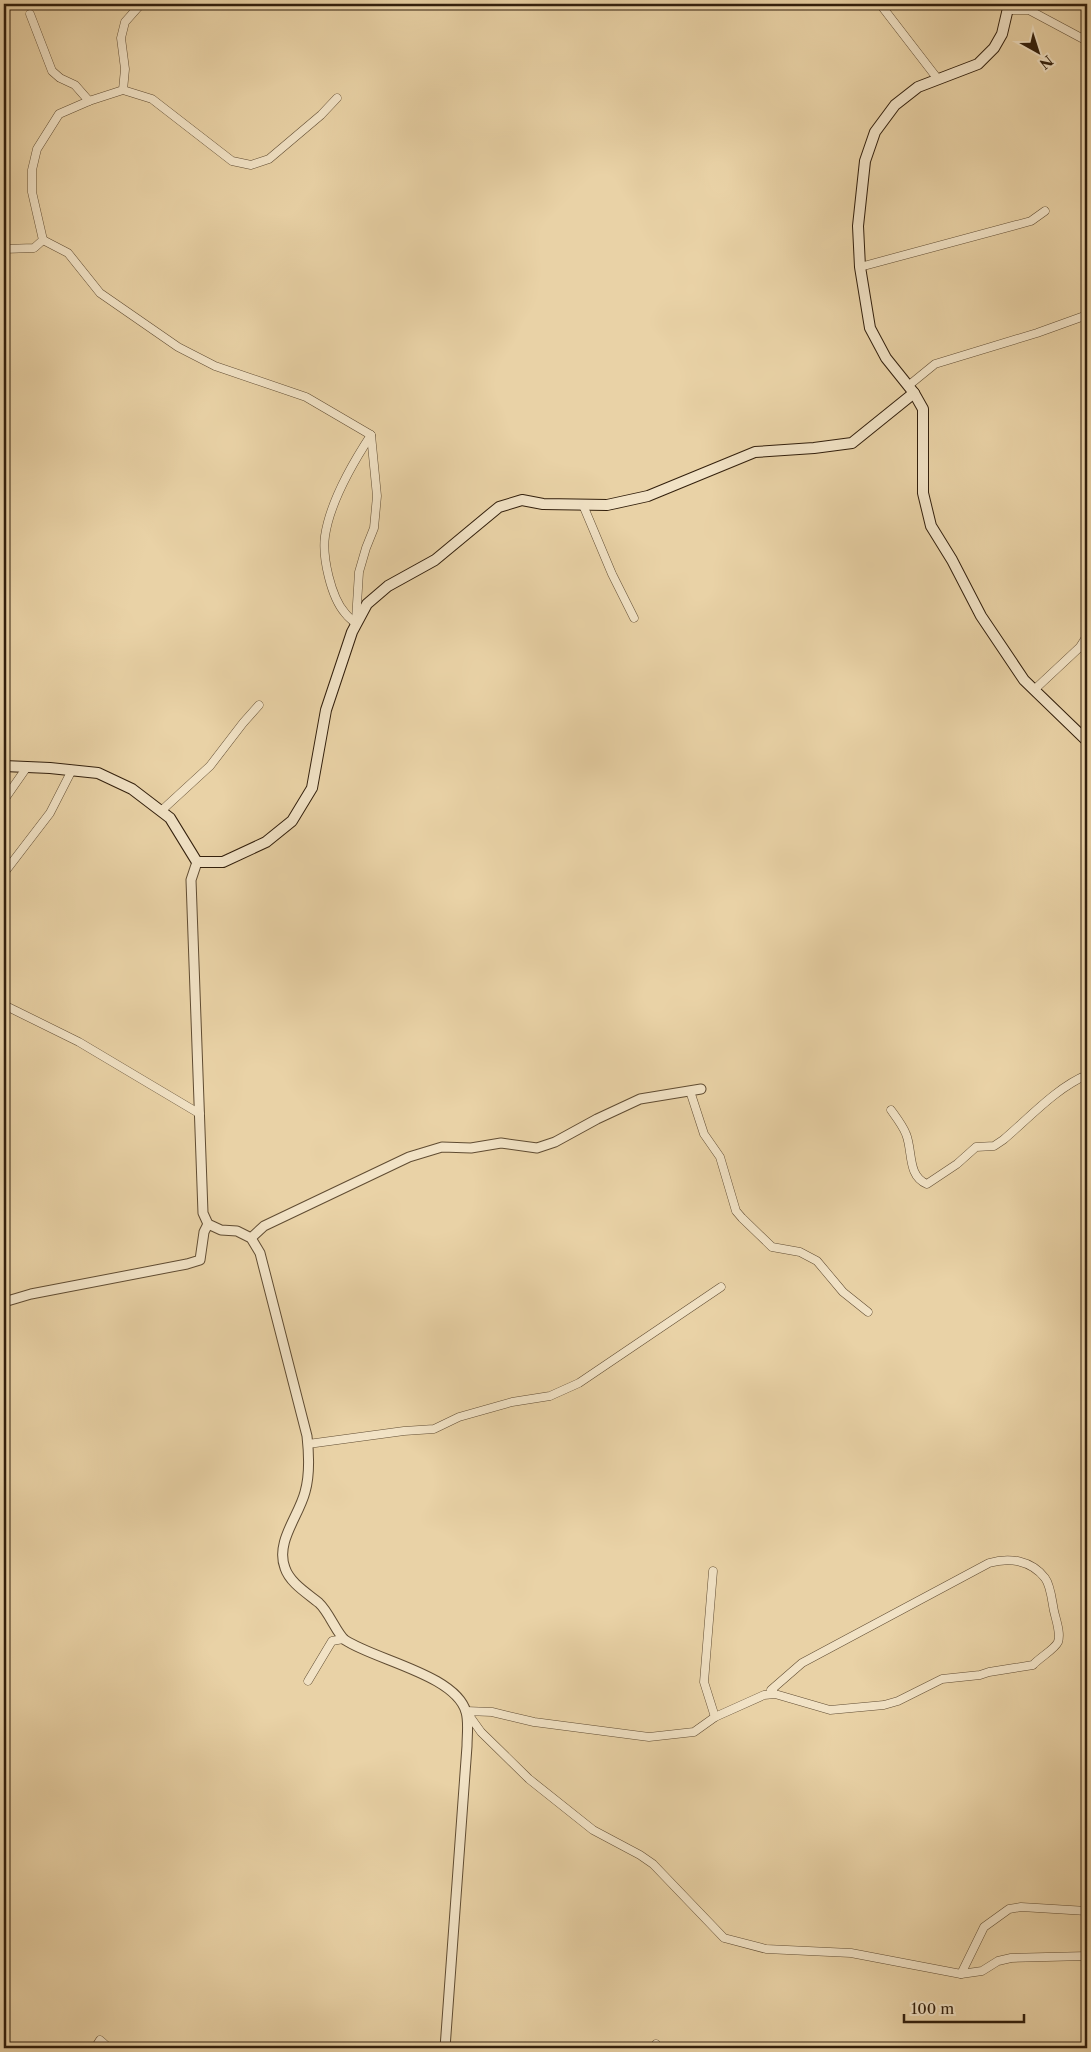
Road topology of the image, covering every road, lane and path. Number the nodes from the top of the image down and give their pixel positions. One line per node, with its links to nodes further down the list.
1 (141, 4): 7 (street)
2 (880, 4): 6 (street)
3 (1009, 7): 5 (street); 6 (main road)
4 (30, 14): 9 (street)
5 (1087, 41)
6 (937, 78): 13 (main road)
7 (123, 90): 8 (street); 9 (street)
8 (337, 98)
9 (89, 101): 11 (street)
10 (1045, 211): 13 (street)
11 (43, 240): 12 (street); 16 (street)
12 (4, 249)
13 (860, 267): 15 (main road)
14 (1087, 314): 15 (street)
15 (911, 389): 17 (main road); 21 (main road)
16 (371, 435): 19 (street); 19 (street)
17 (583, 505): 18 (street); 19 (main road)
18 (634, 618)
19 (356, 624): 29 (main road)
20 (1087, 636): 21 (street)
21 (1034, 690): 23 (main road)
22 (259, 705): 28 (street)
23 (1087, 741)
24 (4, 766): 25 (main road)
25 (27, 767): 26 (main road); 27 (street)
26 (72, 770): 28 (main road); 30 (street)
27 (4, 800)
28 (161, 811): 29 (main road)
29 (197, 862): 36 (street)
30 (4, 873)
31 (4, 1005): 36 (street)
32 (1087, 1075): 35 (street)
33 (701, 1090): 34 (street)
34 (690, 1091): 38 (street); 41 (street)
35 (891, 1110)
36 (200, 1114): 37 (street)
37 (208, 1224): 38 (street); 40 (street)
38 (250, 1238): 42 (street)
39 (721, 1287): 42 (street)
40 (4, 1302)
41 (868, 1312)
42 (308, 1444): 44 (street)
43 (713, 1571): 48 (street)
44 (343, 1639): 45 (street); 47 (street)
45 (308, 1681)
46 (776, 1694): 46 (street); 48 (street)
47 (466, 1711): 48 (street); 51 (street); 54 (street)
48 (715, 1717)
49 (1087, 1911): 51 (street)
50 (1087, 1956): 51 (street)
51 (961, 1974)
52 (95, 2048): 53 (street)
53 (109, 2048)
54 (445, 2048)

